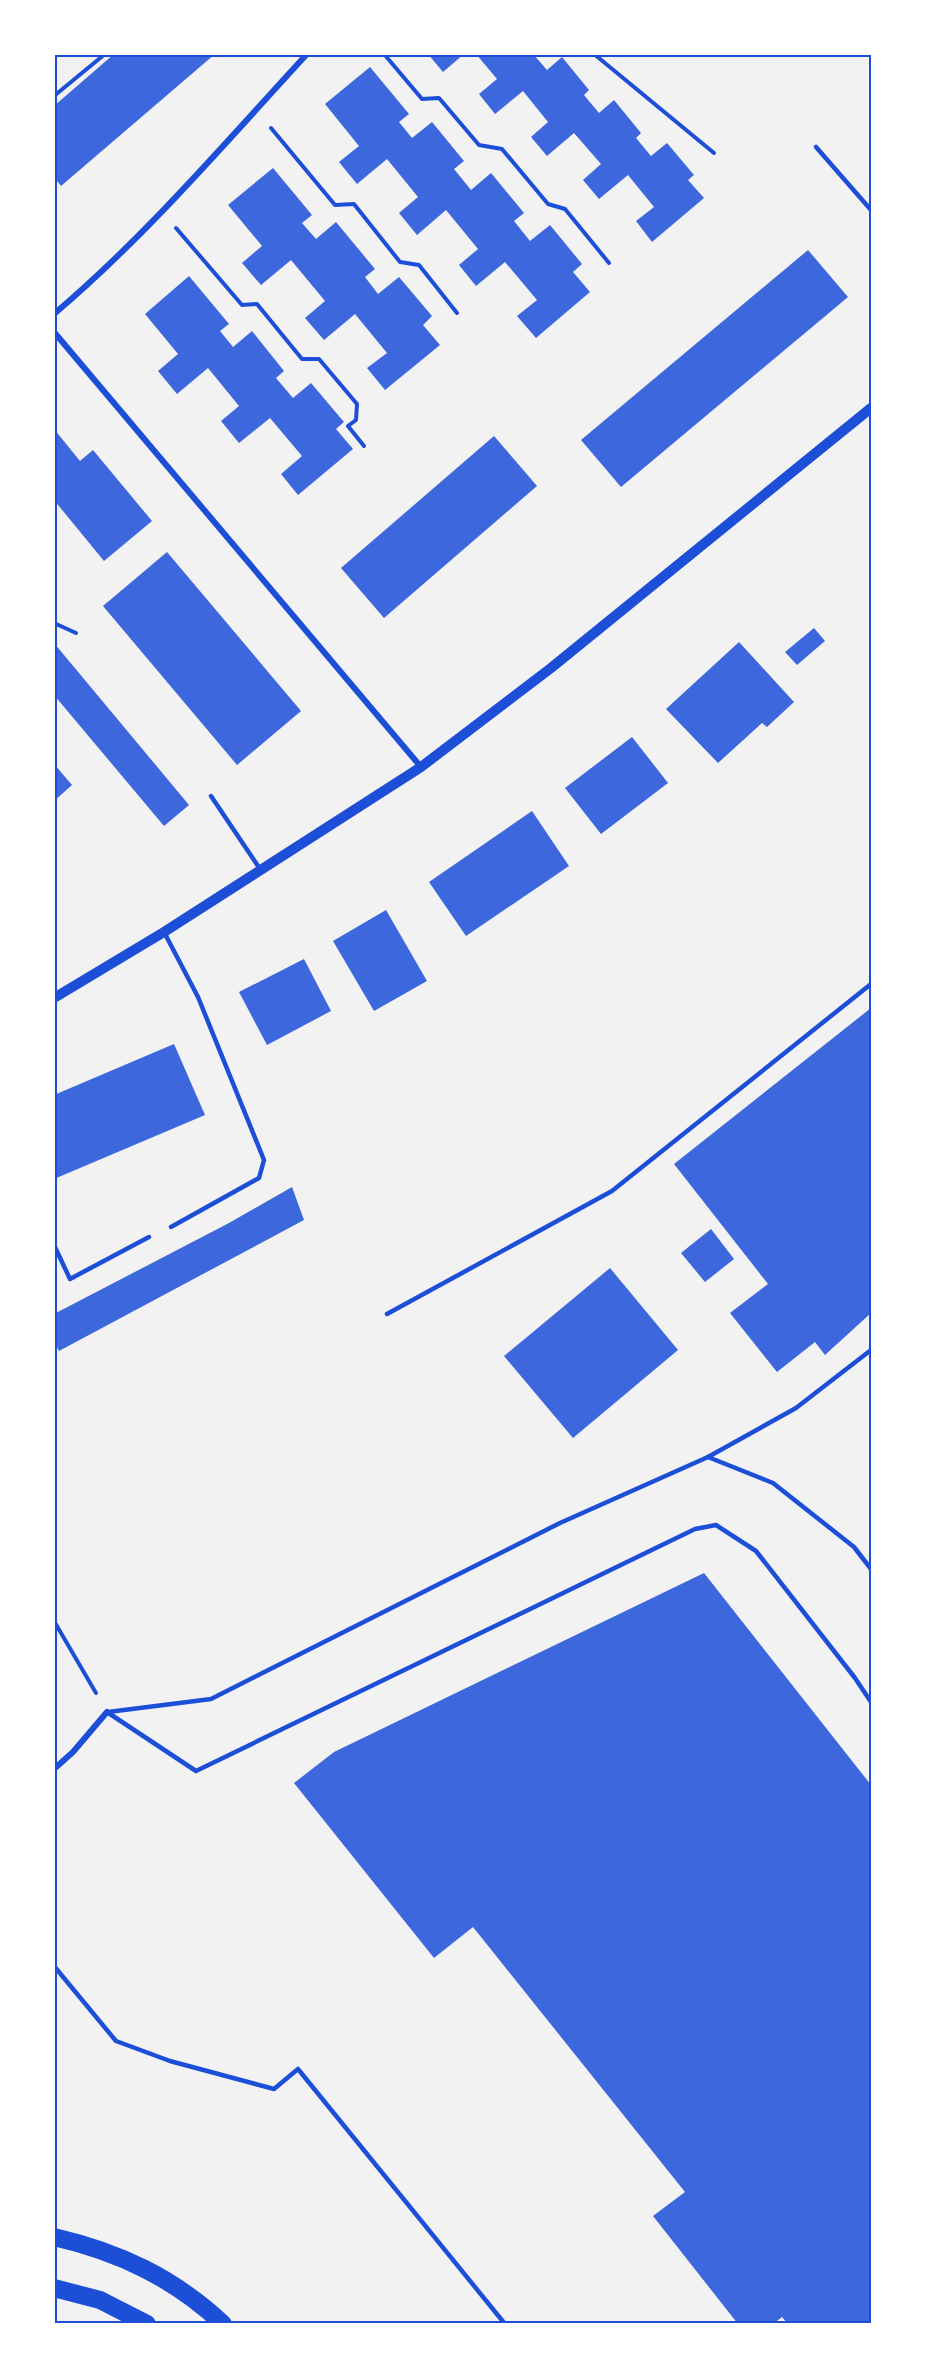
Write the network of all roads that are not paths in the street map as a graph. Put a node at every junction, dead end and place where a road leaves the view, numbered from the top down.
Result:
1 (307, 54) edge
2 (816, 147) dead end
3 (871, 210) edge
4 (54, 314) edge
5 (54, 332) edge
6 (871, 408) edge
7 (421, 767) junction
8 (211, 796) dead end
9 (260, 869) junction
10 (165, 932) junction
11 (871, 984) edge
12 (54, 998) edge
13 (171, 1227) dead end
14 (148, 1237) dead end
15 (54, 1245) edge
16 (387, 1314) dead end
17 (871, 1350) edge
18 (708, 1457) junction
19 (871, 1569) edge
20 (871, 1702) edge
21 (107, 1712) junction
22 (54, 1769) edge
23 (54, 1966) edge
24 (54, 2237) edge
25 (54, 2288) edge
26 (147, 2324) edge
27 (223, 2324) edge
28 (505, 2324) edge

1 - 4 street
2 - 3 lane
5 - 7 street
6 - 7 street
7 - 9 street
8 - 9 lane
9 - 10 street
10 - 12 street
10 - 13 lane
11 - 16 lane
14 - 15 lane
17 - 18 lane
18 - 19 lane
18 - 21 lane
20 - 21 lane
21 - 22 street
23 - 28 lane
24 - 27 highway
25 - 26 highway

